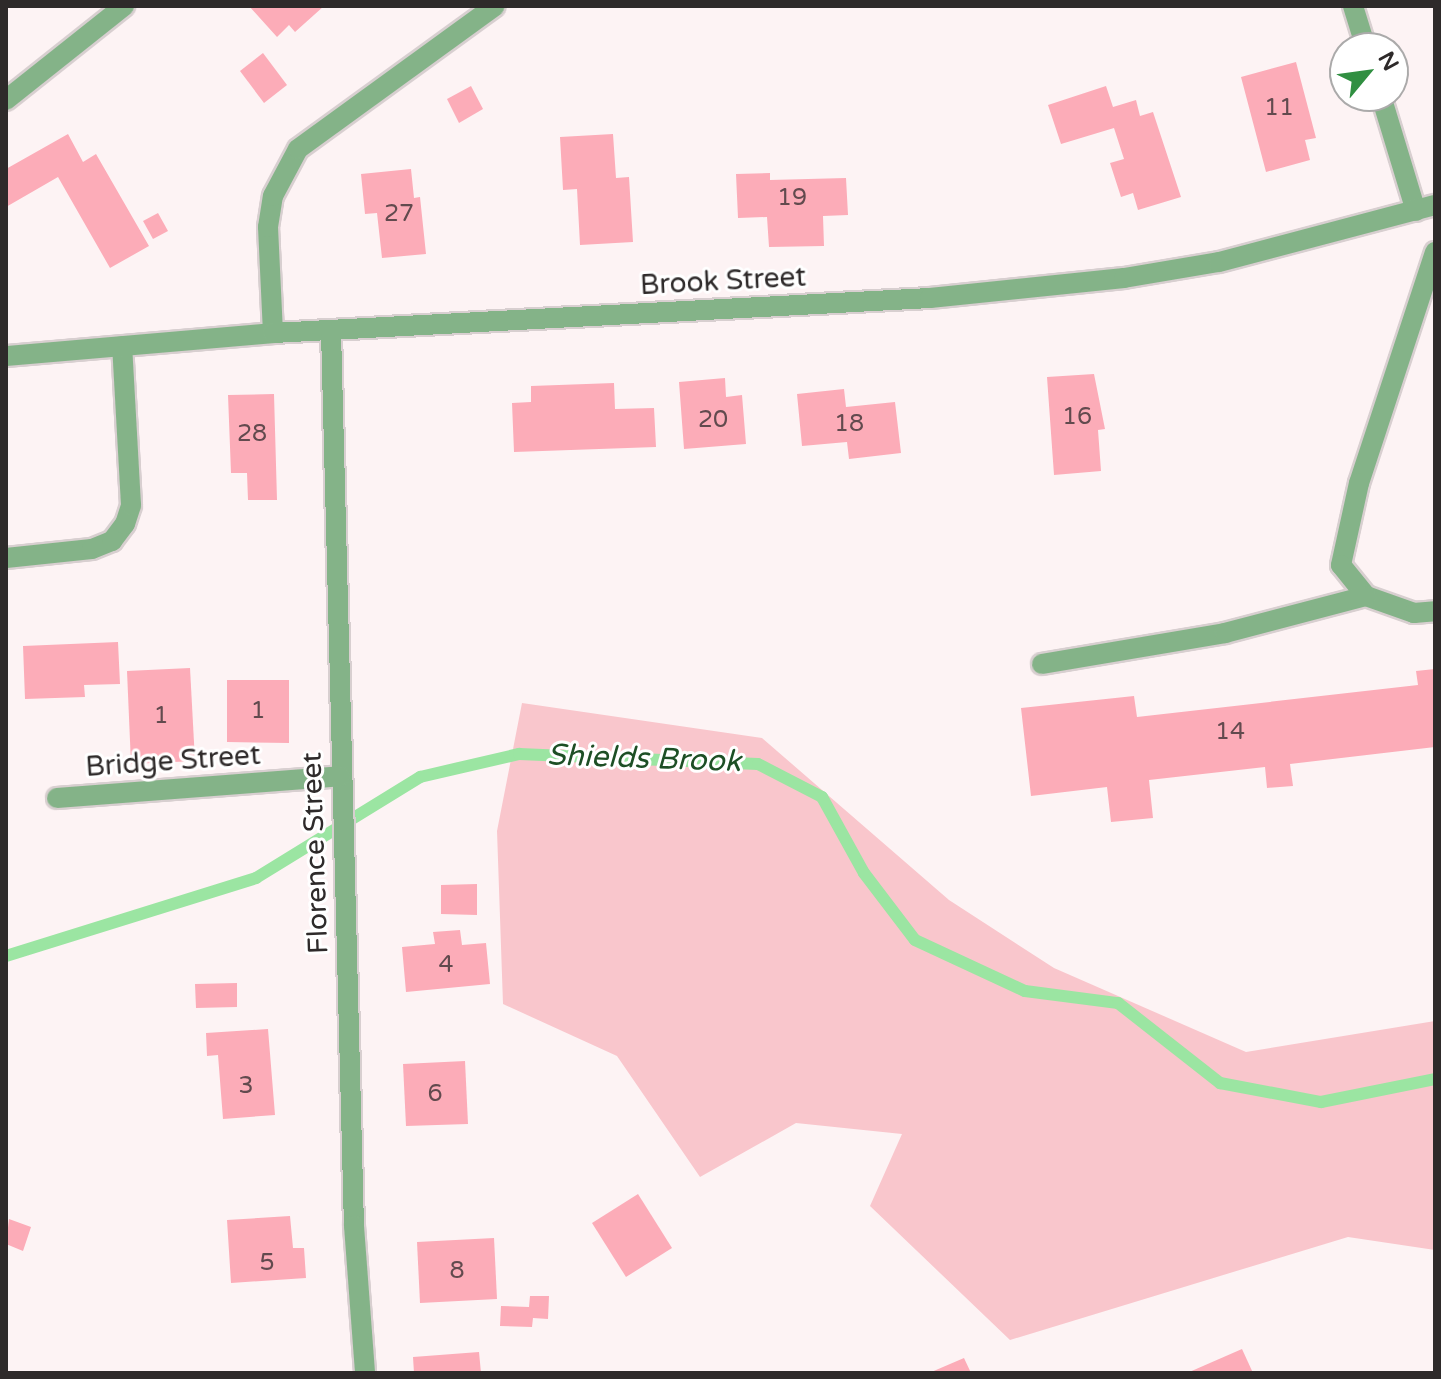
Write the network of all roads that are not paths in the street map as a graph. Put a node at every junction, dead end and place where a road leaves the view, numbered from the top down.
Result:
1 (124, 6) edge
2 (495, 6) edge
3 (1353, 6) edge
4 (1361, 32) edge
5 (6, 100) edge
6 (1388, 112) edge
7 (1429, 211) edge
8 (1435, 252) edge
9 (331, 331) junction
10 (273, 333) junction
11 (122, 346) junction
12 (6, 356) edge
13 (6, 558) edge
14 (1366, 596) junction
15 (1435, 611) edge
16 (1042, 664) dead end
17 (340, 776) junction
18 (57, 798) dead end
19 (365, 1373) edge

1 - 5 street
2 - 10 street
3 - 4 street
6 - 7 street
7 - 9 street, Brook Street
8 - 14 street
9 - 10 street, Brook Street
9 - 17 street, Florence Street
10 - 11 street, Brook Street
11 - 12 street, Brook Street
11 - 13 street
14 - 15 street
14 - 16 street
17 - 18 street, Bridge Street
17 - 19 street, Florence Street

